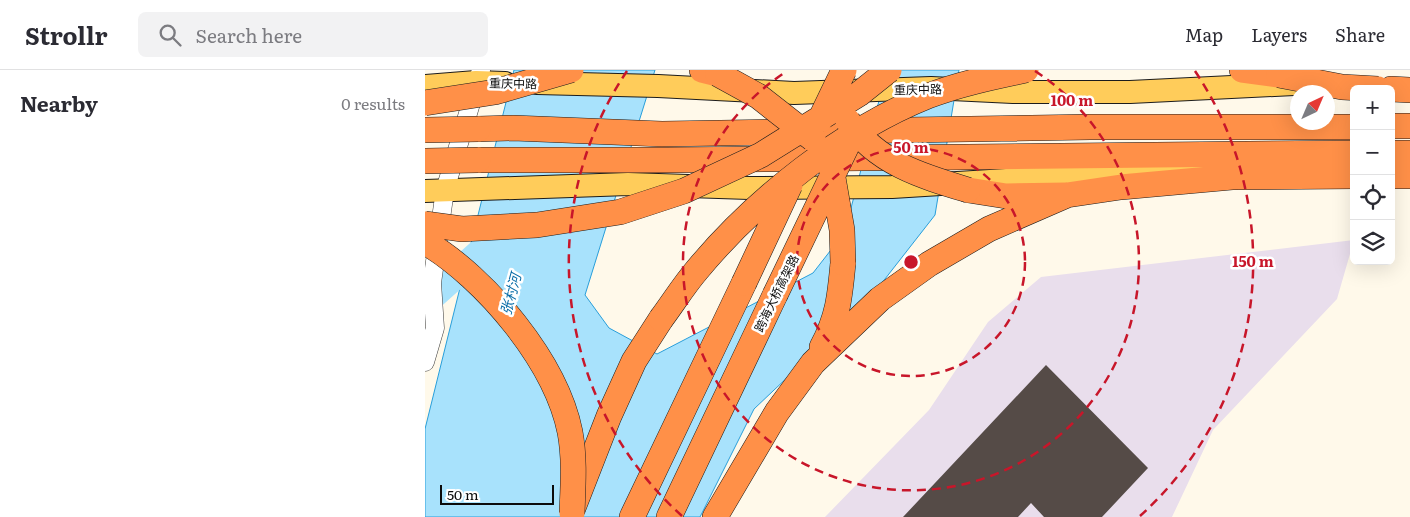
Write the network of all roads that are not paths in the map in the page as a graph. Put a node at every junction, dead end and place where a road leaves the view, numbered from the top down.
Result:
1 (571, 70) edge
2 (702, 70) edge
3 (828, 70) edge
4 (844, 70) edge
5 (1027, 70) edge
6 (1242, 70) edge
7 (1272, 73) edge
8 (479, 76) edge
9 (884, 77) edge
10 (1410, 78) edge
11 (425, 86) edge
12 (1350, 87) edge
13 (1395, 90) edge
14 (1410, 90) edge
15 (425, 104) edge
16 (1395, 126) edge
17 (1410, 126) edge
18 (1350, 127) edge
19 (425, 130) edge
20 (1395, 153) edge
21 (1410, 153) edge
22 (1350, 154) edge
23 (425, 161) edge
24 (1350, 162) edge
25 (1395, 162) edge
26 (1410, 162) edge
27 (1350, 176) edge
28 (1395, 176) edge
29 (1410, 176) edge
30 (435, 191) edge
31 (1067, 195) junction
32 (425, 224) edge
33 (425, 242) edge
34 (425, 362) edge
35 (813, 363) junction
36 (571, 515) edge
37 (632, 517) edge
38 (669, 517) edge
39 (715, 517) edge

1 - 15 highway, bridge
2 - 35 highway, bridge
3 - 31 highway, bridge
4 - 37 highway, bridge
5 - 36 highway, bridge
6 - 7 highway
7 - 12 highway, bridge
8 - 9 main road, 重庆中路, bridge
8 - 11 main road, 重庆中路
8 - 30 street
9 - 10 main road, 重庆中路, bridge
9 - 32 highway, bridge
9 - 38 highway, 跨海大桥高架路, bridge
13 - 14 highway
16 - 17 highway
18 - 19 highway, bridge
20 - 21 highway
22 - 23 highway, bridge
24 - 30 main road
25 - 26 main road
27 - 31 highway
28 - 29 highway
30 - 34 street
31 - 35 highway
33 - 36 highway, bridge
35 - 39 highway

